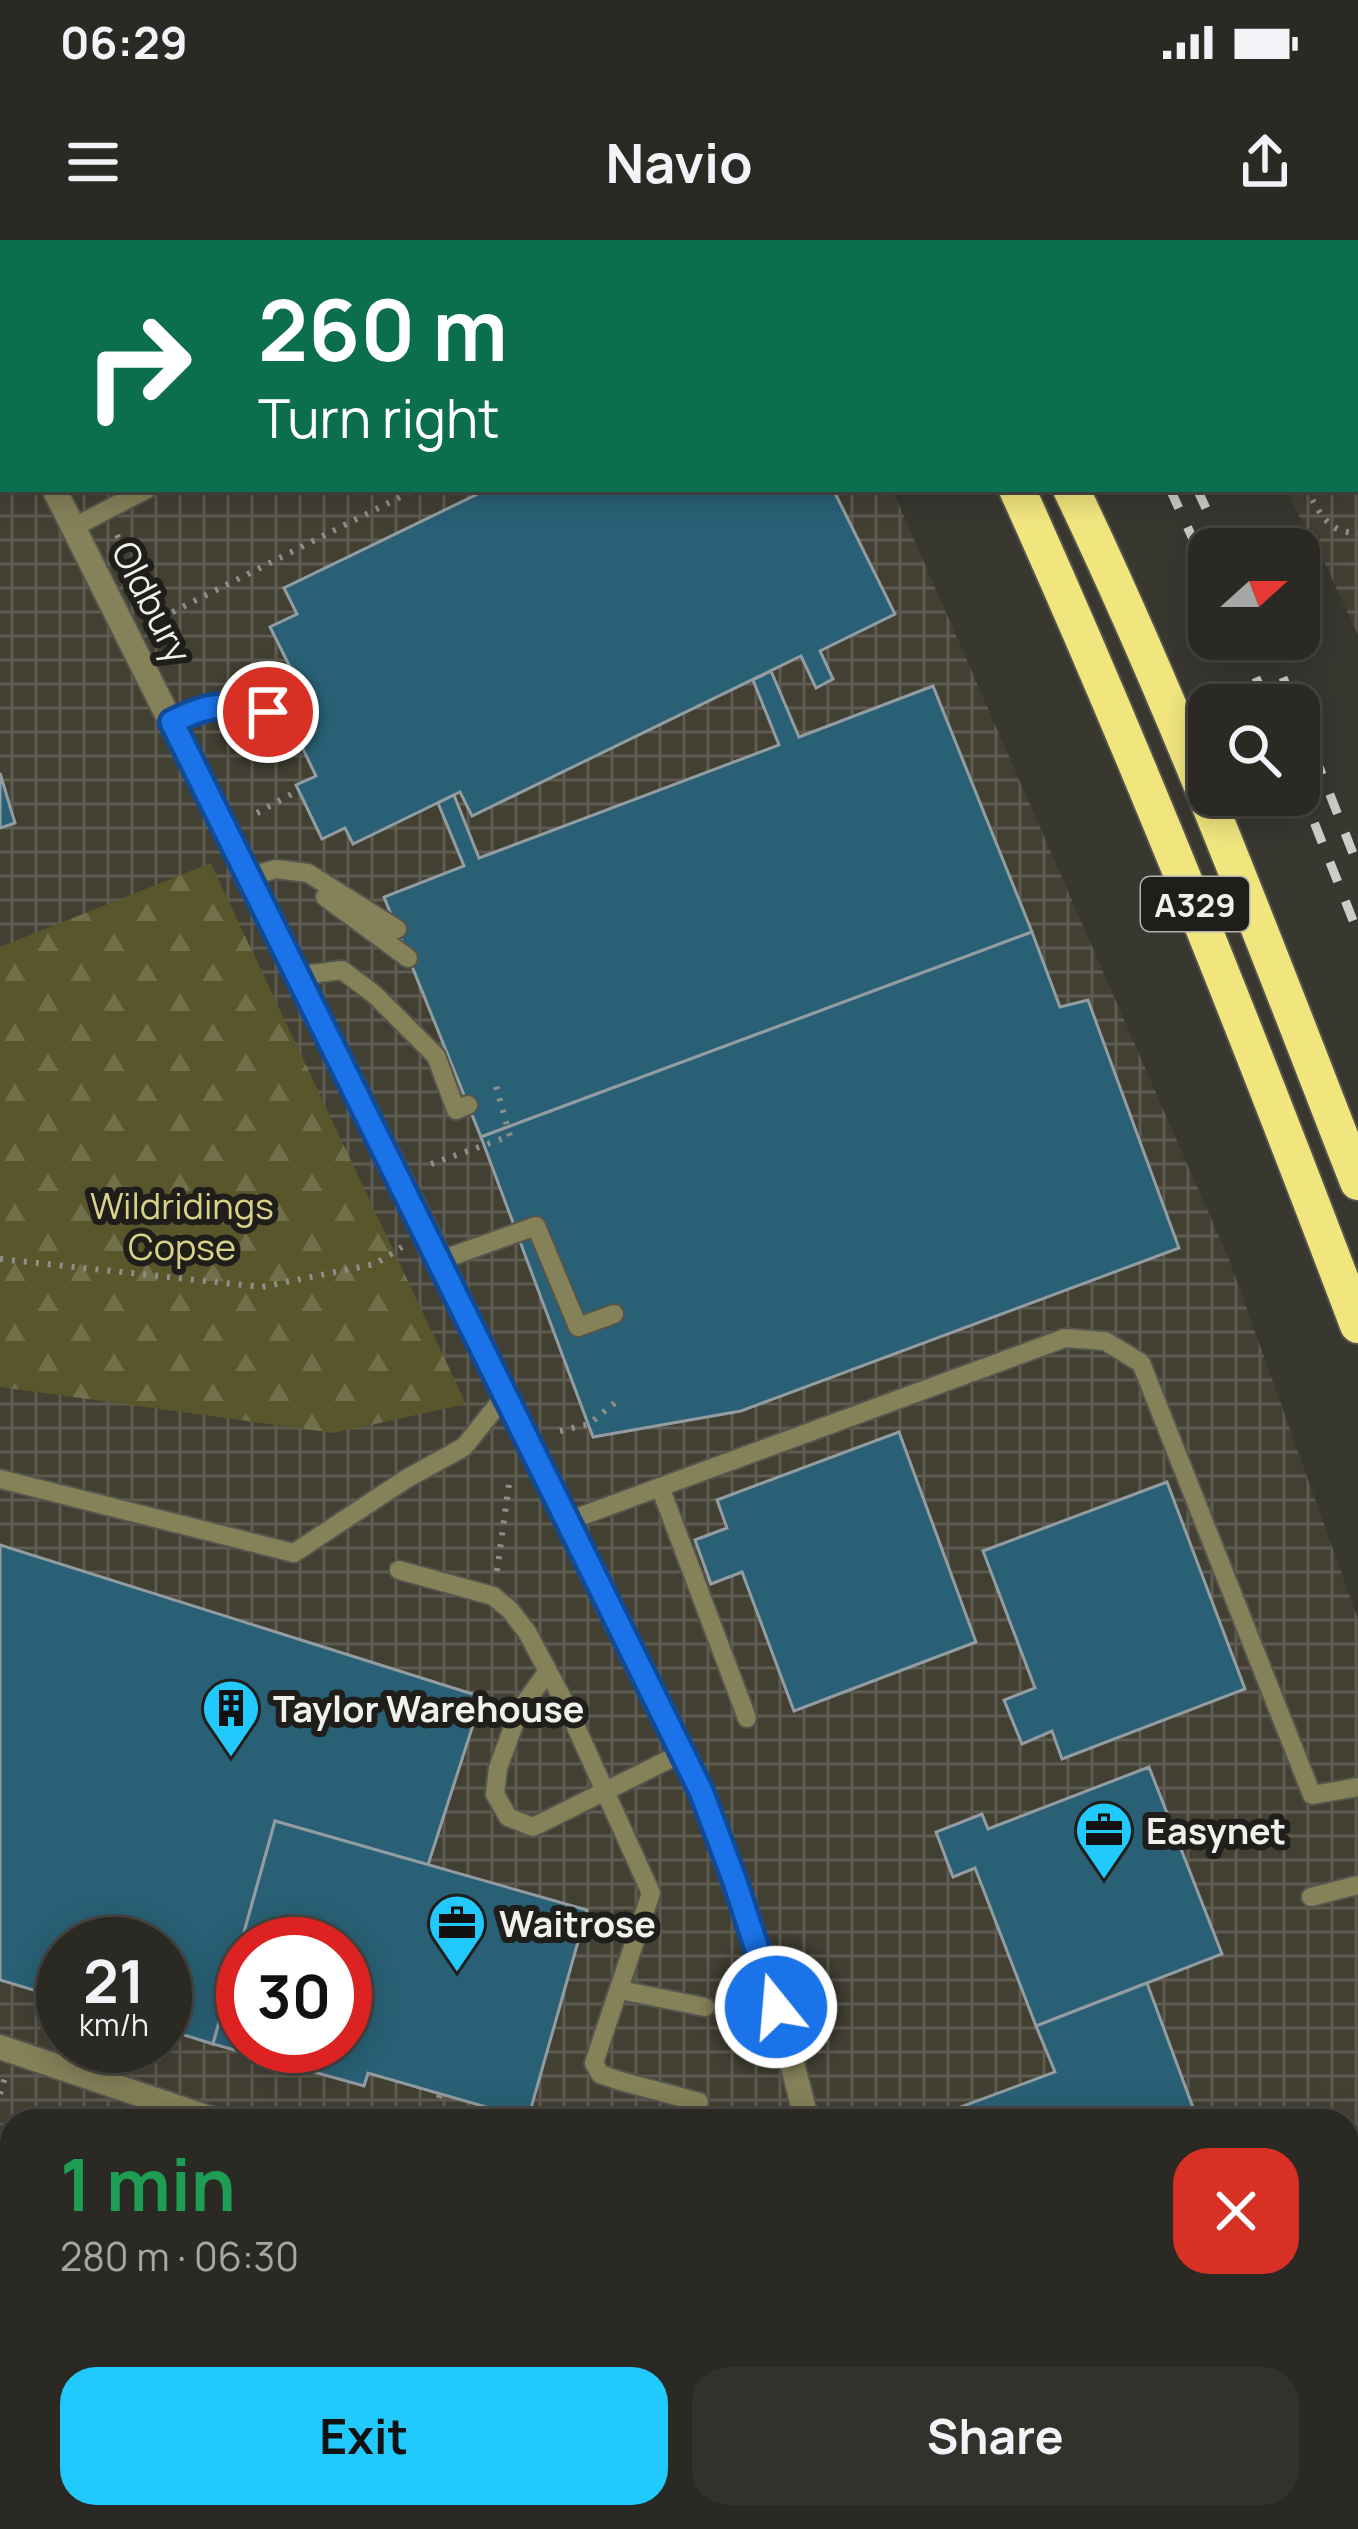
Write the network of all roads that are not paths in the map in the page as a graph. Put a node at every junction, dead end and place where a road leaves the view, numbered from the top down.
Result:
1 (56, 492) edge
2 (141, 492) edge
3 (1018, 492) edge
4 (1072, 492) edge
5 (74, 527) junction
6 (292, 706) dead end
7 (172, 722) junction
8 (276, 869) junction
9 (248, 877) junction
10 (397, 929) dead end
11 (408, 958) dead end
12 (297, 976) junction
13 (468, 1105) dead end
14 (1358, 1182) edge
15 (441, 1261) junction
16 (614, 1314) dead end
17 (1358, 1325) edge
18 (507, 1393) junction
19 (0, 1479) edge
20 (660, 1487) junction
21 (568, 1521) junction
22 (399, 1570) dead end
23 (548, 1671) junction
24 (747, 1718) dead end
25 (682, 1753) junction
26 (1358, 1787) edge
27 (604, 1793) junction
28 (1358, 1885) edge
29 (1311, 1897) dead end
30 (620, 1990) junction
31 (705, 2007) dead end
32 (0, 2047) edge
33 (699, 2102) dead end
34 (183, 2109) edge
35 (803, 2109) edge

1 - 5 street, Oldbury
2 - 5 lane
3 - 17 highway, A329
4 - 14 highway, A329
5 - 7 street, Oldbury
6 - 7 lane
7 - 9 street, Oldbury
8 - 9 lane
8 - 10 lane
8 - 11 lane
9 - 12 street, Oldbury
12 - 13 lane
12 - 15 street, Oldbury
15 - 16 lane
15 - 18 street, Oldbury
18 - 19 lane
18 - 21 street, Oldbury
20 - 21 lane
20 - 24 lane
20 - 26 lane
21 - 25 street, Oldbury
22 - 23 lane
23 - 27 lane
23 - 27 lane
25 - 27 lane
25 - 35 street, Oldbury
27 - 30 lane
28 - 29 lane
30 - 31 lane
30 - 33 lane
32 - 34 street

